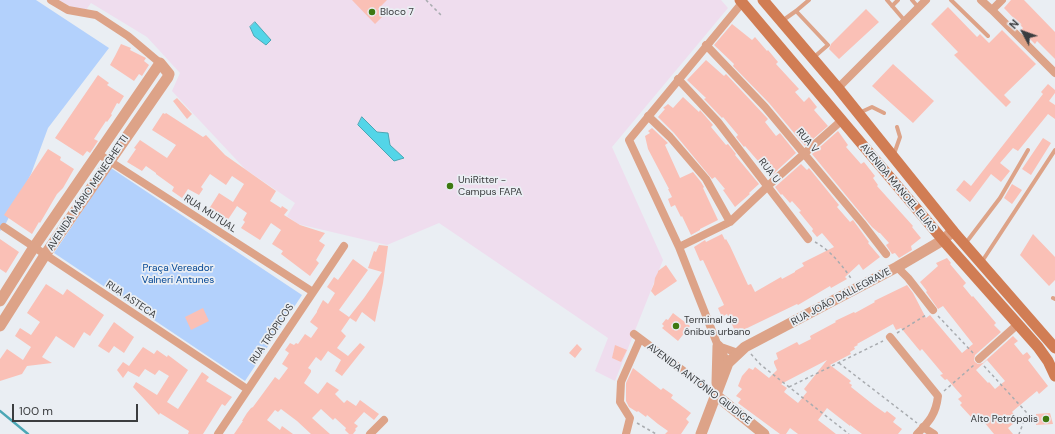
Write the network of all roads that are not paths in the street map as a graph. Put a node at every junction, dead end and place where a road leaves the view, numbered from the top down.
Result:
1 (51, 0) edge
2 (763, 0) edge
3 (809, 0) edge
4 (887, 0) edge
5 (898, 0) edge
6 (912, 0) edge
7 (926, 0) edge
8 (951, 0) edge
9 (981, 0) edge
10 (1002, 0) edge
11 (741, 1) edge
12 (892, 6) junction
13 (918, 8) junction
14 (992, 10) junction
15 (796, 11) junction
16 (780, 20) junction
17 (905, 21) junction
18 (765, 29) junction
19 (790, 32) junction
20 (988, 36) dead end
21 (776, 43) junction
22 (706, 45) junction
23 (813, 59) junction
24 (160, 62) junction
25 (1055, 73) edge
26 (678, 79) junction
27 (838, 88) junction
28 (884, 113) dead end
29 (859, 114) junction
30 (648, 116) junction
31 (842, 121) junction
32 (897, 127) dead end
33 (1028, 150) dead end
34 (1055, 150) edge
35 (97, 153) junction
36 (805, 154) junction
37 (893, 157) junction
38 (109, 161) junction
39 (769, 185) junction
40 (730, 222) junction
41 (4, 227) dead end
42 (953, 230) junction
43 (808, 239) road end
44 (943, 240) junction
45 (965, 244) junction
46 (344, 246) dead end
47 (34, 247) junction
48 (679, 247) junction
49 (886, 254) dead end
50 (46, 255) junction
51 (981, 263) junction
52 (897, 268) junction
53 (313, 292) junction
54 (0, 301) edge
55 (933, 310) road end
56 (1018, 324) junction
57 (0, 326) edge
58 (890, 337) road end
59 (718, 346) junction
60 (1055, 348) edge
61 (742, 350) junction
62 (978, 359) road end
63 (728, 363) junction
64 (1055, 376) edge
65 (247, 389) junction
66 (717, 396) junction
67 (384, 420) dead end
68 (923, 427) junction
69 (218, 434) edge
70 (370, 434) edge
71 (626, 434) edge
72 (701, 434) edge
73 (764, 434) edge
74 (917, 434) edge
75 (934, 434) edge

1 - 24 street, AVENIDA MÁRIO MENEGHETTI
2 - 16 main road, AVENIDA MANOEL ELIAS
3 - 15 lane
4 - 12 lane
5 - 12 lane
6 - 13 lane
7 - 13 street
8 - 20 lane
9 - 14 street
10 - 14 street
11 - 18 main road, AVENIDA MANOEL ELIAS
11 - 22 street
12 - 17 lane
13 - 17 street
14 - 25 street
15 - 16 lane
15 - 23 lane
16 - 18 main road
16 - 19 main road, AVENIDA MANOEL ELIAS
17 - 27 street
18 - 21 main road, AVENIDA MANOEL ELIAS
19 - 21 main road
19 - 23 main road, AVENIDA MANOEL ELIAS
21 - 31 main road, AVENIDA MANOEL ELIAS
22 - 26 street
22 - 36 street, RUA V
23 - 27 main road, AVENIDA MANOEL ELIAS
24 - 35 street, AVENIDA MÁRIO MENEGHETTI
24 - 38 street, AVENIDA MÁRIO MENEGHETTI
26 - 30 street
26 - 39 street, RUA U
27 - 29 main road, AVENIDA MANOEL ELIAS
28 - 29 lane
29 - 37 main road, AVENIDA MANOEL ELIAS
30 - 40 street
30 - 48 street
31 - 36 street
31 - 44 main road, AVENIDA MANOEL ELIAS
32 - 37 lane
33 - 45 lane
34 - 51 lane
35 - 38 street, RUA MUTUAL
35 - 47 street, AVENIDA MÁRIO MENEGHETTI
36 - 39 street
36 - 49 street, RUA V
37 - 42 main road, AVENIDA MANOEL ELIAS
38 - 50 street, AVENIDA MÁRIO MENEGHETTI
38 - 53 street, RUA MUTUAL
39 - 40 street
39 - 43 street, RUA U
40 - 48 street
41 - 47 street, RUA ASTECA
42 - 44 street, RUA JOÃO DALLEGRAVE
42 - 45 main road, AVENIDA MANOEL ELIAS
44 - 52 street, RUA JOÃO DALLEGRAVE
44 - 56 main road, AVENIDA MANOEL ELIAS
45 - 51 main road, AVENIDA MANOEL ELIAS
46 - 53 street, RUA TRÓPICOS
47 - 50 street, RUA ASTECA
47 - 54 street, AVENIDA MÁRIO MENEGHETTI
48 - 59 street
50 - 57 street, AVENIDA MÁRIO MENEGHETTI
50 - 65 street, RUA ASTECA
51 - 60 main road, AVENIDA MANOEL ELIAS
52 - 55 street
52 - 61 street, RUA JOÃO DALLEGRAVE
53 - 65 street, RUA TRÓPICOS
56 - 62 street
56 - 64 main road, AVENIDA MANOEL ELIAS
58 - 68 street
59 - 61 street
59 - 63 street
59 - 66 street
61 - 63 street, RUA JOÃO DALLEGRAVE
63 - 66 street
65 - 69 street, RUA TRÓPICOS
66 - 71 street, AVENIDA ANTÔNIO GIUDICE
66 - 72 street
66 - 73 street, AVENIDA ANTÔNIO GIUDICE
67 - 70 street
68 - 74 street
68 - 75 street

